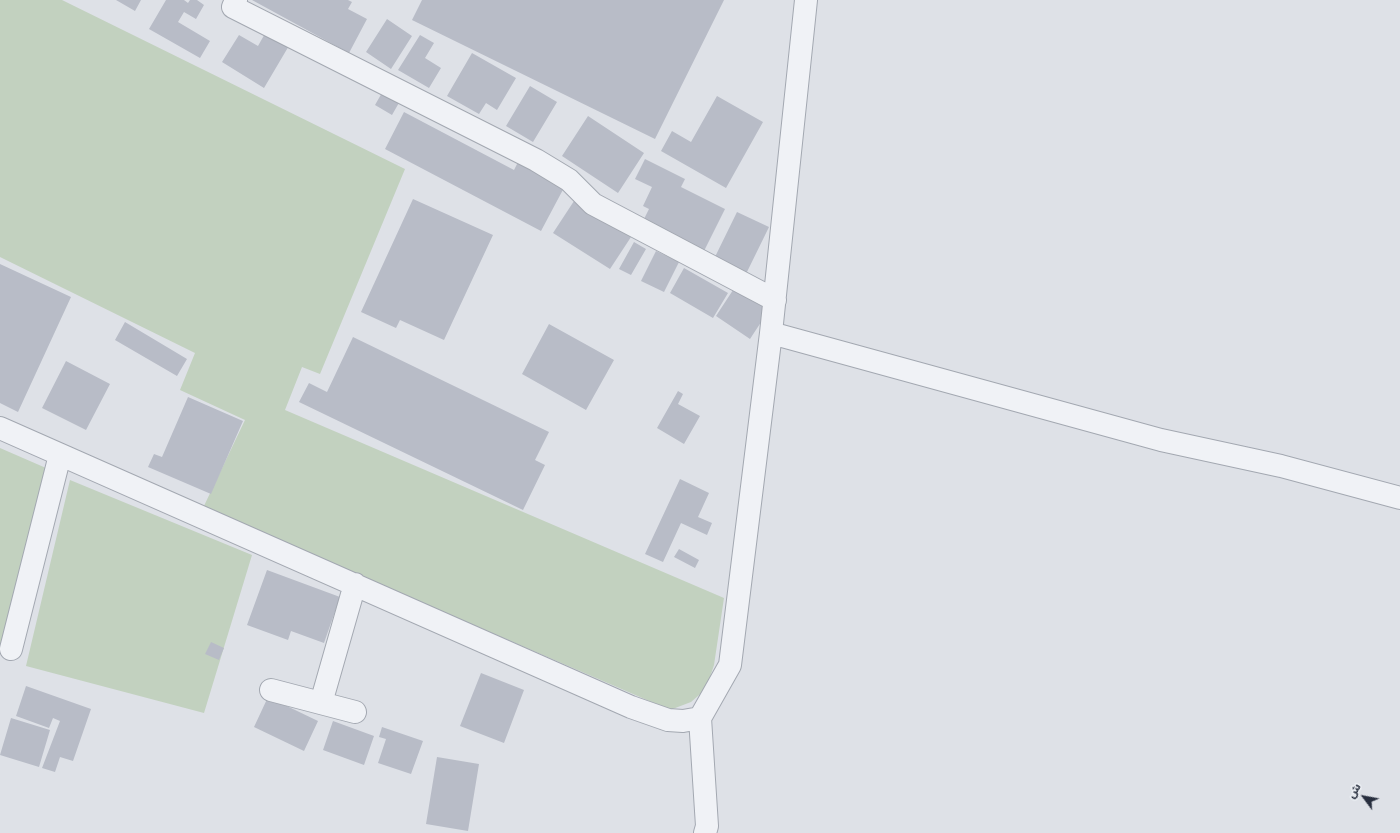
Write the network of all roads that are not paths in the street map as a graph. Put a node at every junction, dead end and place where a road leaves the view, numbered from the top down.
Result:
1 (236, 0) edge
2 (806, 0) edge
3 (775, 300) junction
4 (772, 333) junction
5 (0, 428) edge
6 (60, 455) junction
7 (1400, 498) edge
8 (355, 584) junction
9 (11, 649) dead end
10 (271, 690) dead end
11 (321, 703) junction
12 (355, 712) dead end
13 (700, 718) junction
14 (705, 833) edge

1 - 3 street
2 - 3 street
3 - 4 street
4 - 7 street
4 - 13 street
5 - 6 street
6 - 8 street
6 - 9 street
8 - 11 street
8 - 13 street
10 - 11 street
11 - 12 street
13 - 14 street

